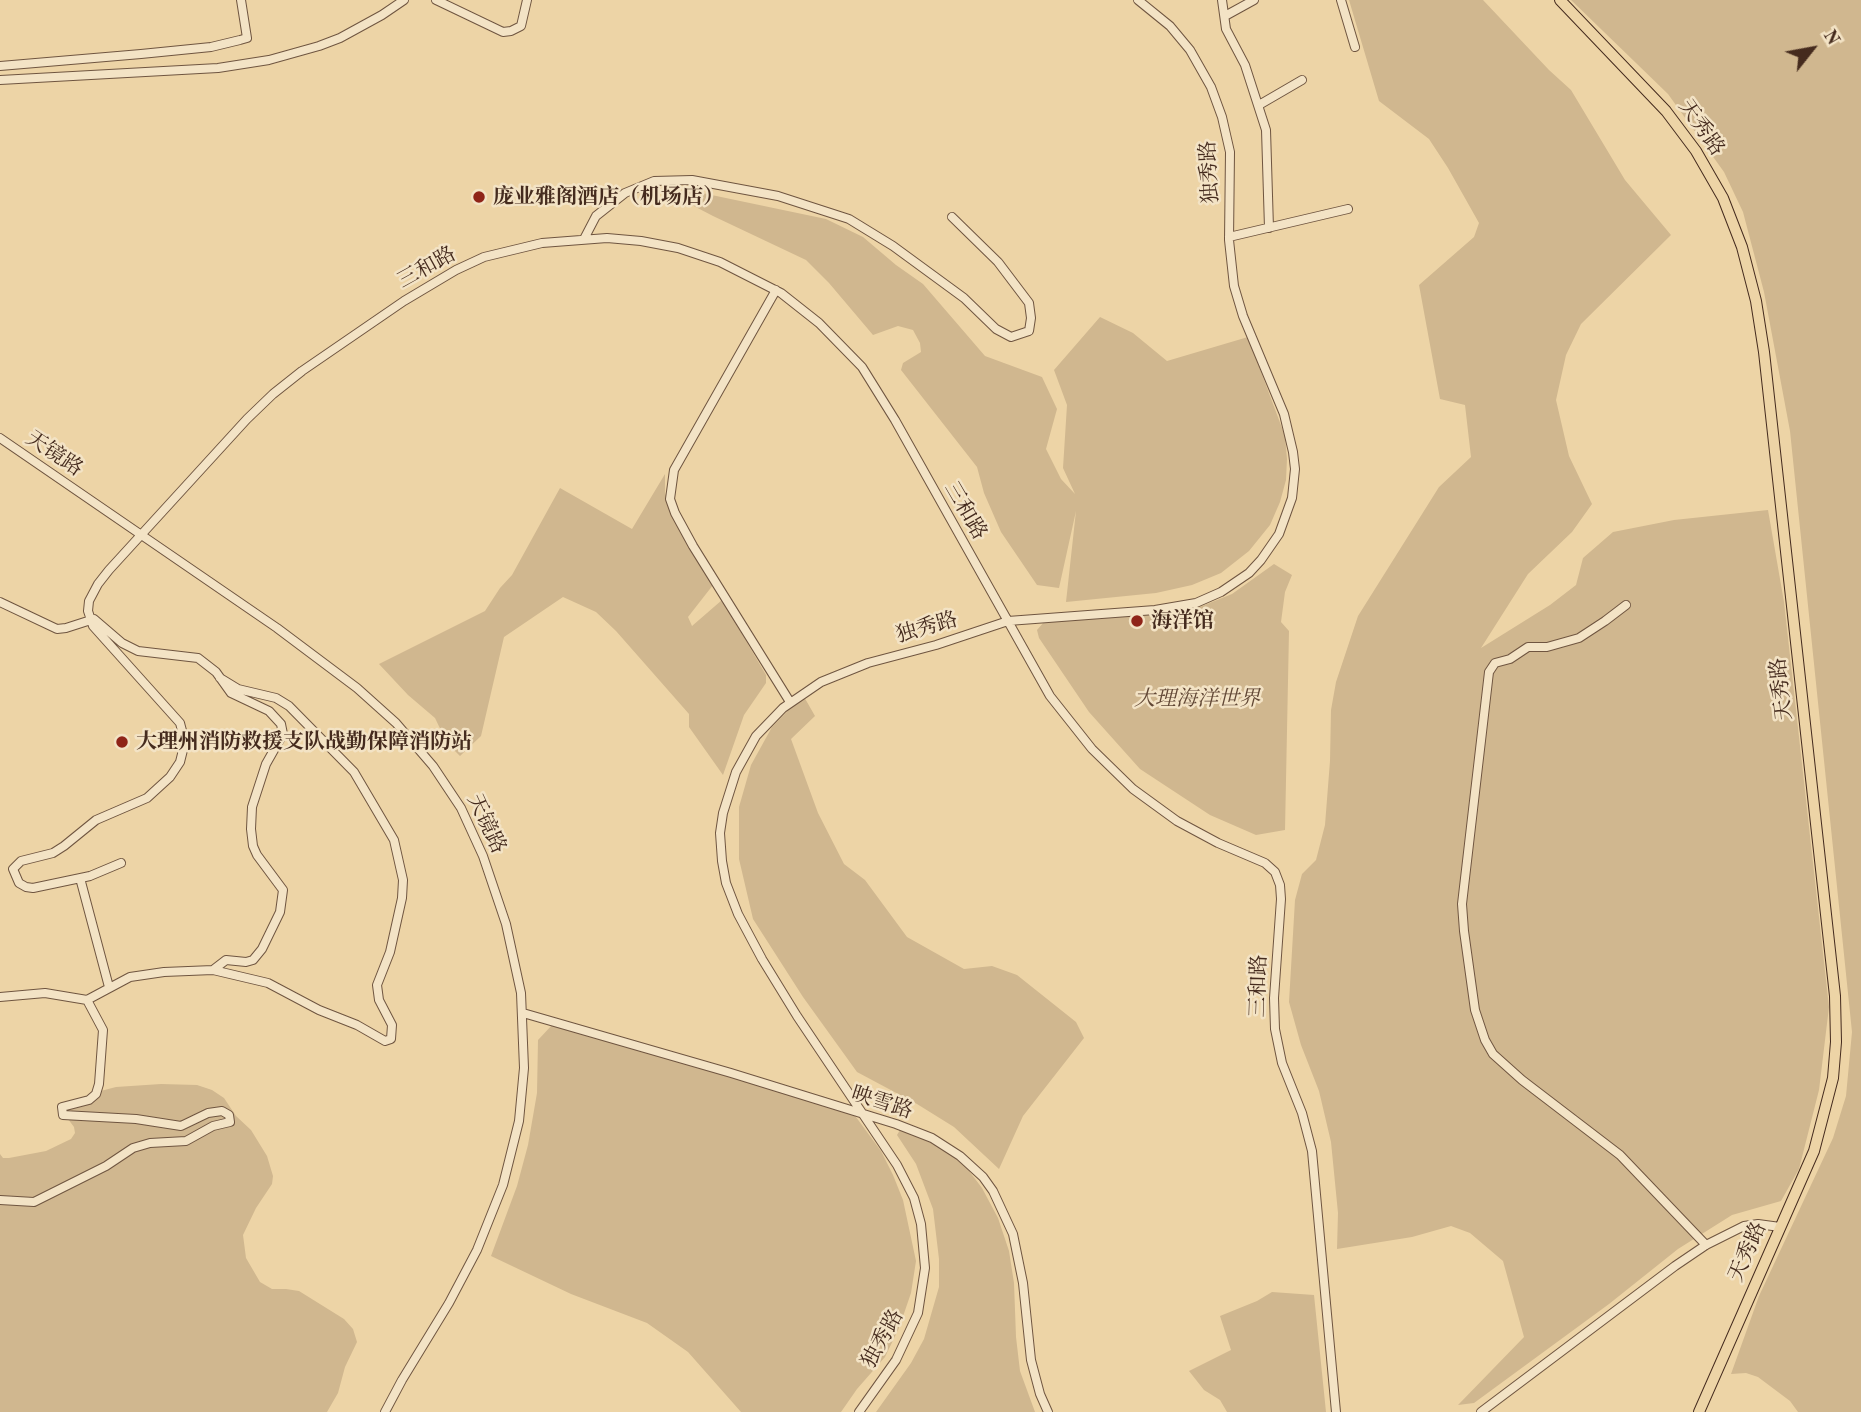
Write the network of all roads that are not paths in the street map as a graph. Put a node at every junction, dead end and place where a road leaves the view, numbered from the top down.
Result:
1 (241, 0) edge
2 (404, 0) edge
3 (436, 0) edge
4 (527, 0) edge
5 (1138, 0) edge
6 (1222, 0) edge
7 (1254, 0) edge
8 (1341, 0) edge
9 (1560, 0) edge
10 (1225, 16) junction
11 (1355, 47) dead end
12 (0, 66) edge
13 (0, 80) edge
14 (1302, 80) dead end
15 (1259, 105) junction
16 (1348, 209) dead end
17 (952, 217) dead end
18 (1269, 228) junction
19 (1229, 237) junction
20 (584, 239) junction
21 (776, 290) junction
22 (0, 438) edge
23 (141, 535) junction
24 (0, 602) edge
25 (1626, 605) dead end
26 (90, 618) junction
27 (1008, 621) junction
28 (220, 678) junction
29 (790, 702) junction
30 (121, 863) dead end
31 (80, 878) junction
32 (213, 970) junction
33 (109, 987) junction
34 (0, 998) edge
35 (87, 1000) junction
36 (523, 1013) junction
37 (865, 1115) junction
38 (0, 1200) edge
39 (1780, 1227) junction
40 (1706, 1245) junction
41 (385, 1412) edge
42 (859, 1412) edge
43 (1048, 1412) edge
44 (1336, 1412) edge
45 (1481, 1412) edge
46 (1699, 1412) edge

1 - 12 street
2 - 13 street
3 - 4 street
5 - 19 street, 独秀路
6 - 10 street
7 - 10 street
8 - 11 street
9 - 39 main road, 天秀路
10 - 15 street
14 - 15 street
15 - 18 street
16 - 18 street
17 - 20 street
18 - 19 street
19 - 27 street, 独秀路
20 - 21 street, 三和路
20 - 23 street, 三和路
21 - 27 street, 三和路
21 - 29 street
22 - 23 street, 天镜路
23 - 26 street, 三和路
23 - 36 street, 天镜路
24 - 26 street
25 - 40 street
26 - 28 street
26 - 31 street
27 - 29 street, 独秀路
27 - 44 street, 三和路
28 - 32 street
28 - 32 street
29 - 37 street, 独秀路
30 - 31 street
31 - 33 street
32 - 33 street
33 - 35 street
34 - 35 street
35 - 38 street
36 - 37 street, 映雪路
36 - 41 street, 天镜路
37 - 42 street, 独秀路
37 - 43 street, 映雪路
39 - 40 street
39 - 46 main road, 天秀路
40 - 45 street

